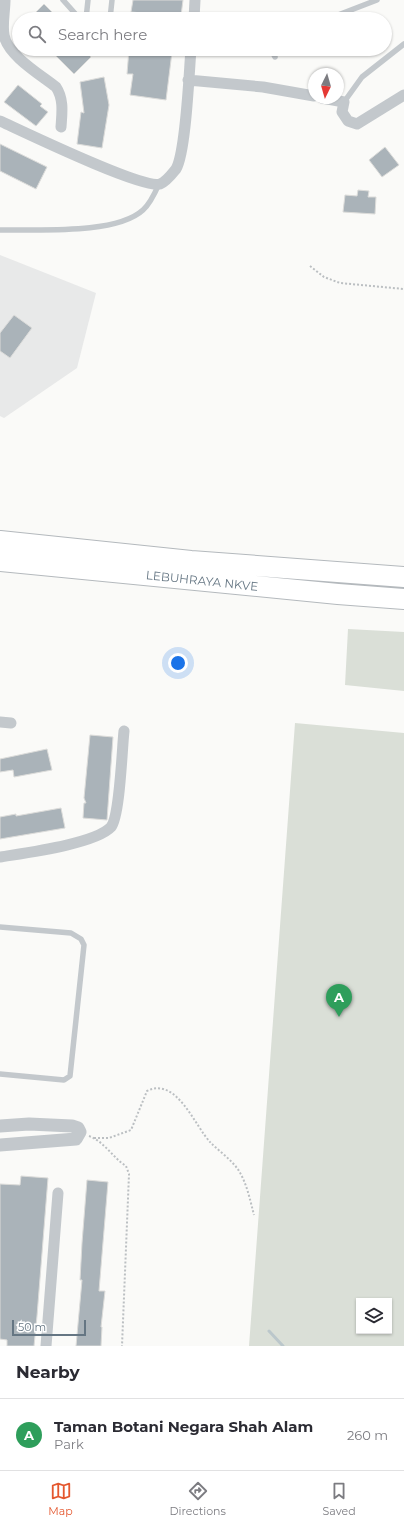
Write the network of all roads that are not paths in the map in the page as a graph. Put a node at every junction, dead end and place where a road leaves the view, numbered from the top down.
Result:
1 (5, 0) edge
2 (63, 0) edge
3 (88, 0) edge
4 (112, 0) edge
5 (195, 0) edge
6 (377, 0) edge
7 (74, 12) edge
8 (87, 12) edge
9 (111, 12) edge
10 (194, 12) edge
11 (346, 12) edge
12 (404, 44) edge
13 (12, 51) edge
14 (392, 53) edge
15 (17, 56) edge
16 (190, 56) edge
17 (389, 56) edge
18 (188, 80) junction
19 (308, 95) edge
20 (404, 95) edge
21 (344, 102) edge
22 (344, 104) edge
23 (0, 121) edge
24 (61, 127) dead end
25 (159, 184) junction
26 (0, 230) edge
27 (0, 541) edge
28 (0, 561) edge
29 (404, 577) edge
30 (404, 599) edge
31 (124, 731) dead end
32 (0, 857) edge
33 (0, 927) edge
34 (0, 1074) edge
35 (0, 1126) edge
36 (0, 1145) edge
37 (58, 1192) dead end
38 (46, 1346) edge

1 - 13 street
2 - 7 lane
3 - 8 lane
4 - 9 lane
5 - 10 street
6 - 11 lane
12 - 14 lane
15 - 24 street
16 - 18 street
17 - 21 lane
18 - 19 street
18 - 25 street
20 - 22 street
23 - 25 street
25 - 26 lane
27 - 29 highway, LEBUHRAYA NKVE
28 - 30 highway, LEBUHRAYA NKVE
31 - 32 street
33 - 34 lane
35 - 36 street
37 - 38 street

